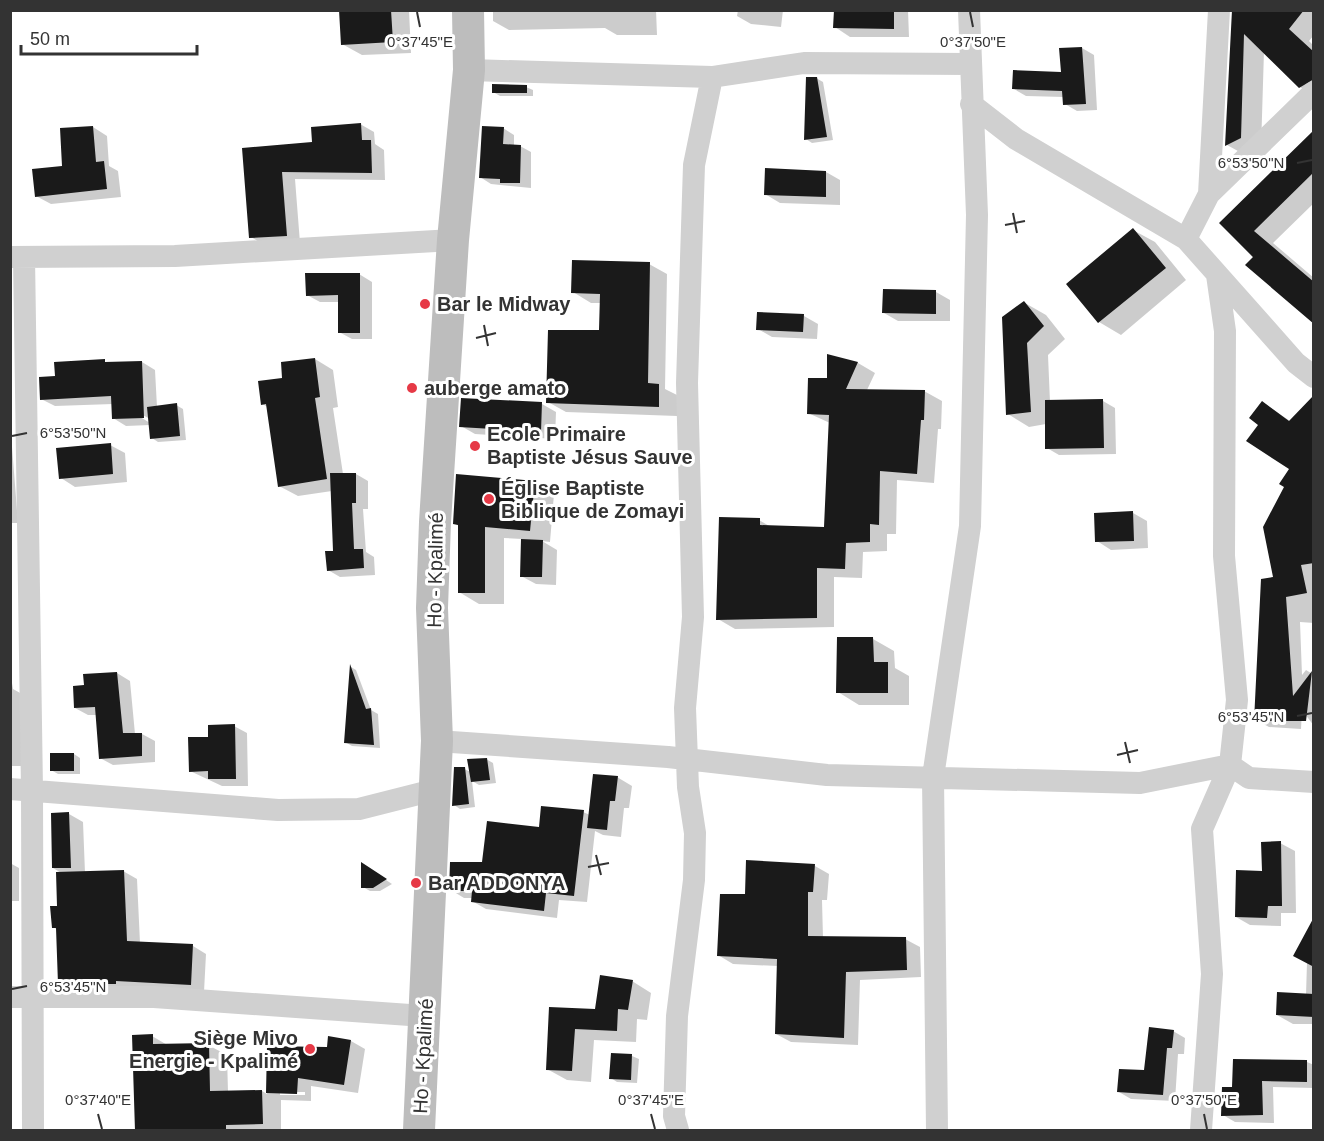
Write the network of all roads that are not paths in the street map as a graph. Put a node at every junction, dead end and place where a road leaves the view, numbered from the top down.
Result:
1 (468, 10) edge
2 (969, 10) edge
3 (1219, 10) edge
4 (969, 64) junction
5 (469, 70) junction
6 (712, 77) junction
7 (1314, 92) edge
8 (971, 104) junction
9 (1209, 194) junction
10 (1186, 239) junction
11 (453, 240) junction
12 (17, 257) edge
13 (1217, 275) junction
14 (1314, 377) edge
15 (437, 741) junction
16 (687, 761) junction
17 (1230, 765) junction
18 (933, 777) junction
19 (1314, 782) edge
20 (21, 790) edge
21 (434, 790) junction
22 (10, 997) edge
23 (34, 997) junction
24 (424, 1016) junction
25 (33, 1131) edge
26 (419, 1131) edge
27 (678, 1131) edge
28 (937, 1131) edge
29 (1201, 1131) edge

1 - 5 main road, Ho - Kpalimé
2 - 4 street
3 - 9 street
4 - 6 street
4 - 8 street
5 - 6 street
5 - 11 main road, Ho - Kpalimé
6 - 16 street
7 - 9 street
8 - 10 street
8 - 18 street
9 - 10 street
10 - 13 street
11 - 12 street
11 - 15 main road, Ho - Kpalimé
12 - 20 street
13 - 14 street
13 - 17 street
15 - 16 street
15 - 21 main road, Ho - Kpalimé
16 - 18 street
16 - 27 street
17 - 18 street
17 - 19 street
17 - 29 street
18 - 28 street
20 - 21 street
20 - 23 street
21 - 24 main road, Ho - Kpalimé
22 - 23 street
23 - 24 street
23 - 25 street
24 - 26 main road, Ho - Kpalimé

